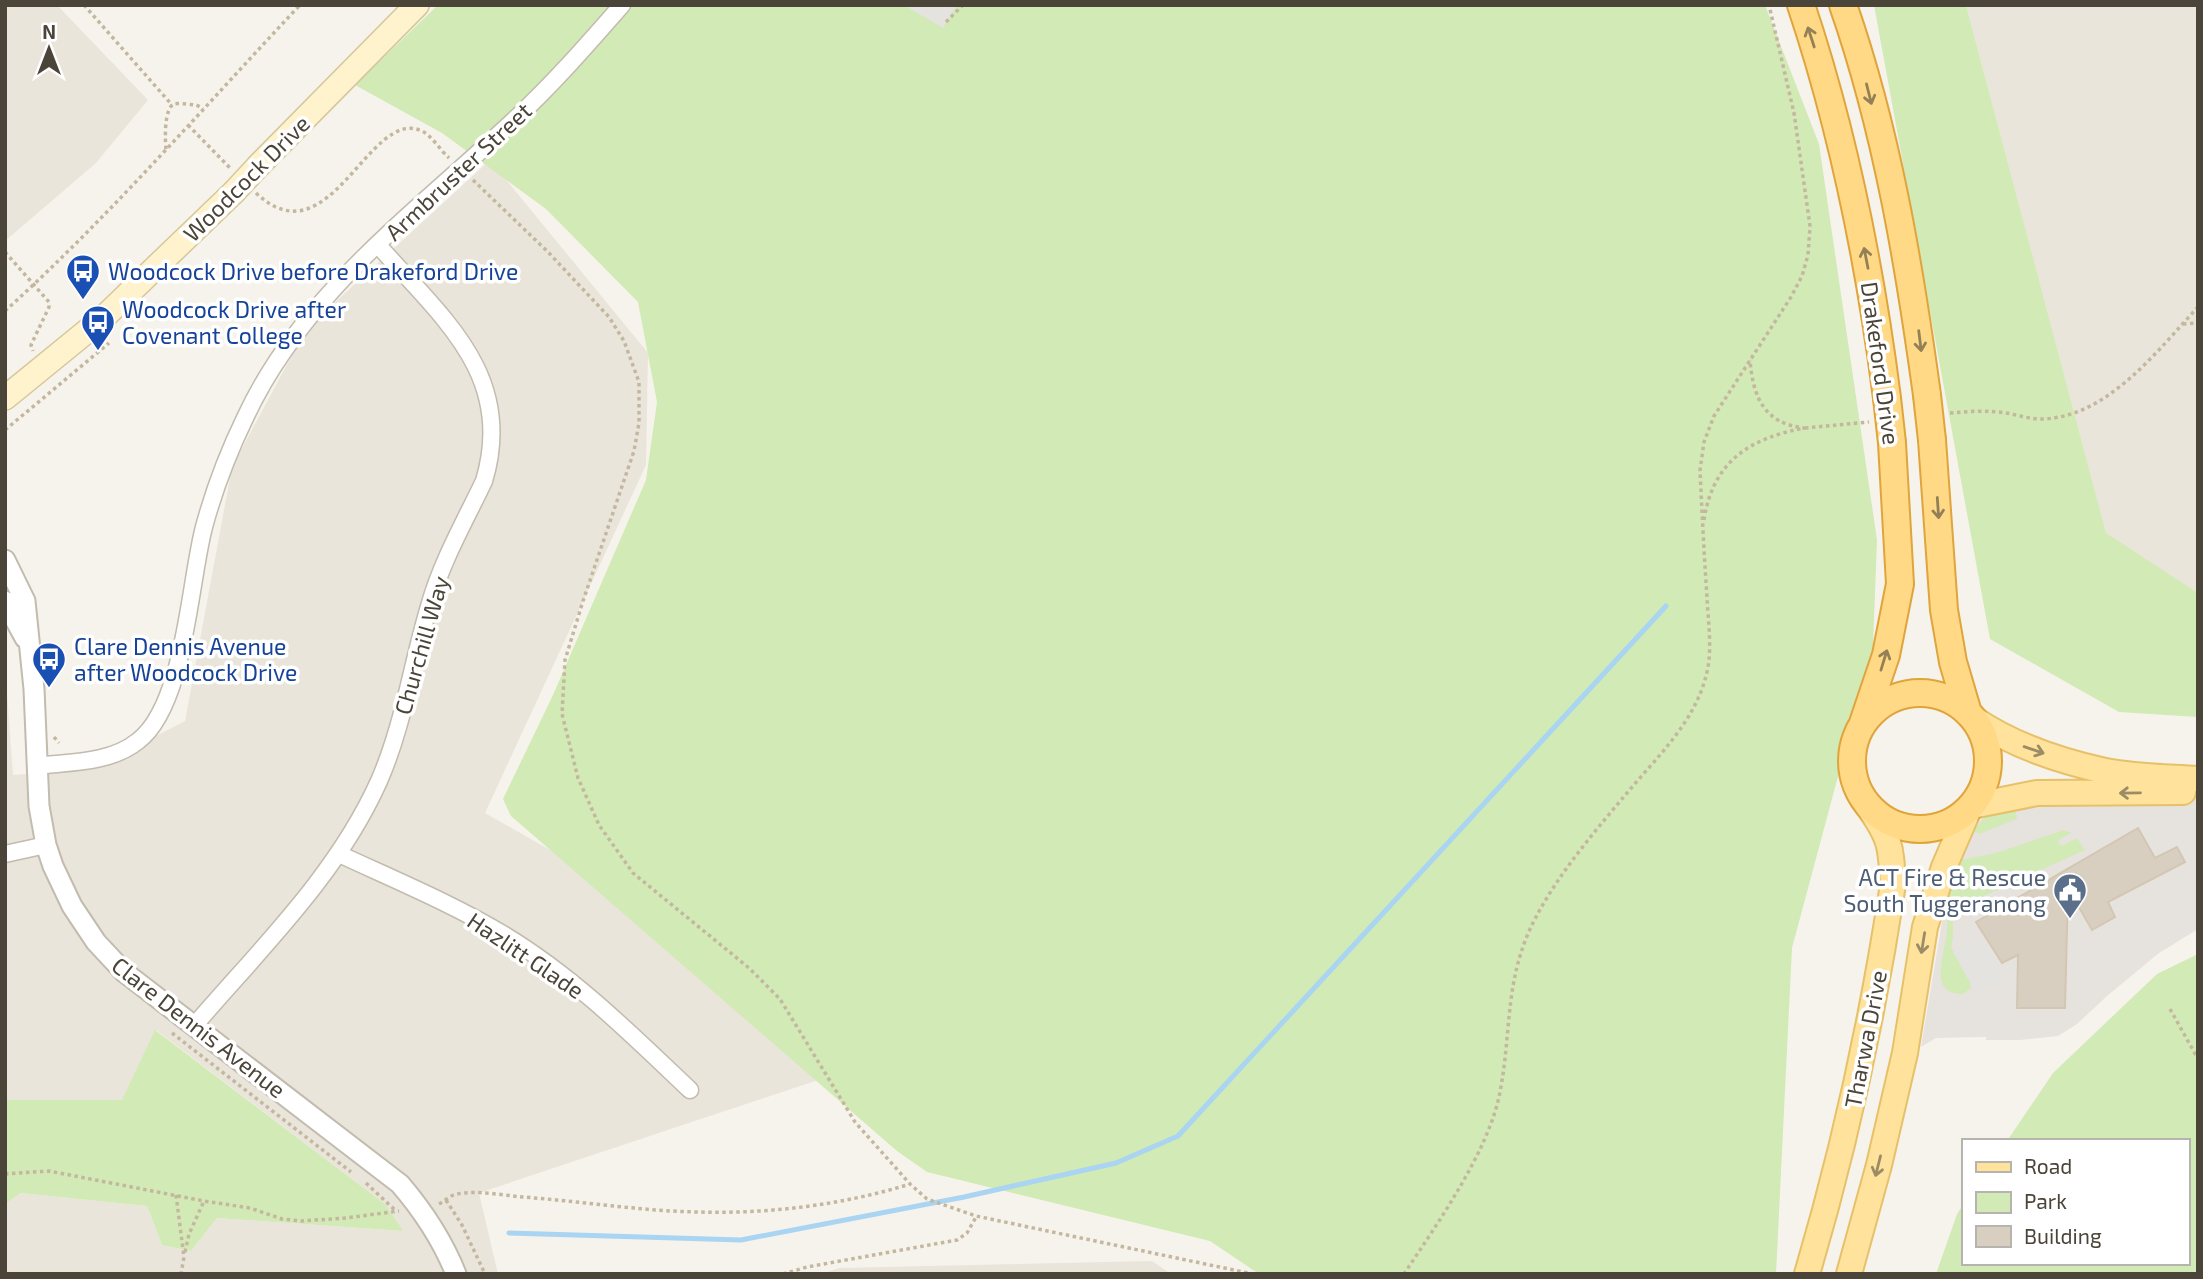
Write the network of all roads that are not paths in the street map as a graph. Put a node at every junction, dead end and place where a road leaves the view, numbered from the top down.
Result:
1 (417, 5) edge
2 (622, 5) edge
3 (1801, 5) edge
4 (1843, 5) edge
5 (379, 245) junction
6 (6, 397) edge
7 (5, 560) edge
8 (5, 601) edge
9 (29, 645) junction
10 (1971, 716) junction
11 (1863, 725) junction
12 (37, 766) junction
13 (2198, 779) edge
14 (2198, 792) edge
15 (1867, 805) junction
16 (1970, 808) junction
17 (46, 845) junction
18 (5, 854) edge
19 (339, 854) junction
20 (194, 1026) junction
21 (690, 1090) dead end
22 (456, 1274) edge
23 (1807, 1274) edge
24 (1849, 1274) edge

1 - 6 main road, Woodcock Drive, bridge
2 - 5 street, Armbruster Street
11 -> 3 highway, Drakeford Drive, bridge
4 -> 10 highway, Drakeford Drive, bridge
5 - 12 street, Armbruster Street
5 - 19 street, Churchill Way
7 - 9 street, Clare Dennis Avenue
8 - 9 street, Clare Dennis Avenue
9 - 12 street, Clare Dennis Avenue
10 - 11 highway
10 -> 13 main road
10 - 16 highway
11 - 15 highway
12 - 17 street, Clare Dennis Avenue
14 -> 16 main road
15 - 16 highway
15 - 23 main road, Tharwa Drive
16 -> 24 main road, Tharwa Drive
17 - 18 street
17 - 20 street, Clare Dennis Avenue
19 - 20 street, Churchill Way
19 - 21 street, Hazlitt Glade
20 - 22 street, Clare Dennis Avenue

